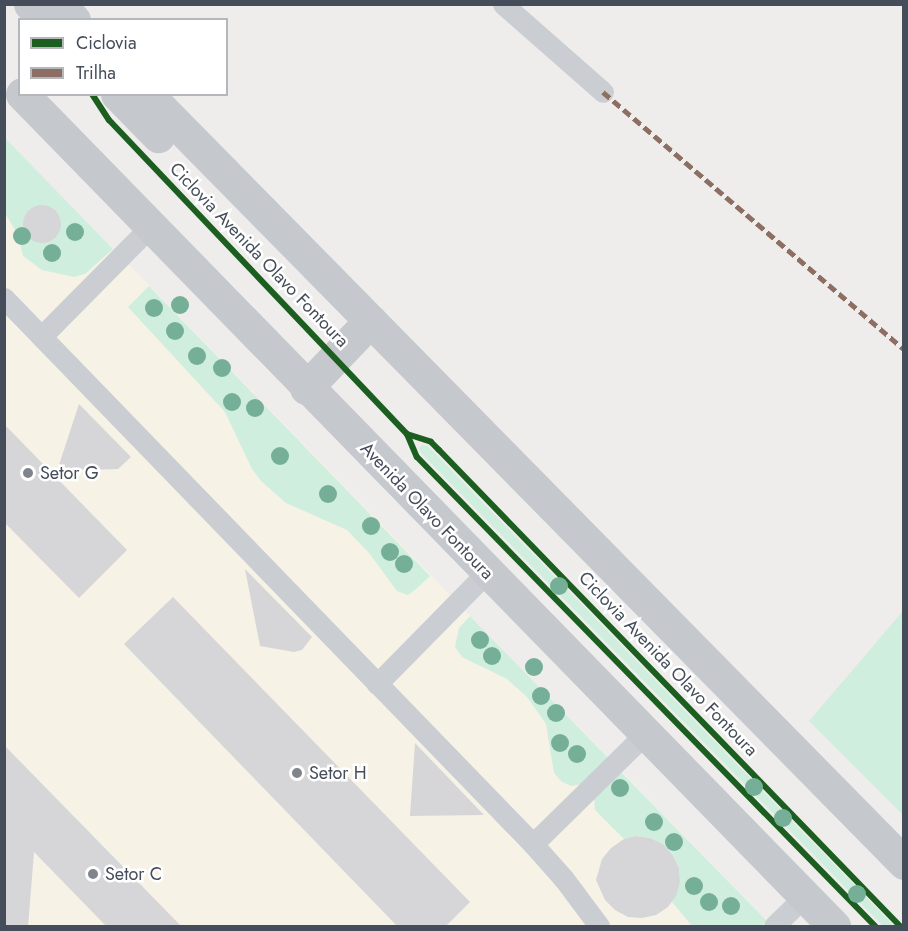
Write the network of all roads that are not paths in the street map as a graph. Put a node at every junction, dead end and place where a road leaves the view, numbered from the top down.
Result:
1 (30, 4) edge
2 (59, 4) edge
3 (503, 4) edge
4 (42, 18) edge
5 (72, 18) edge
6 (4, 77) edge
7 (18, 90) edge
8 (603, 92) dead end
9 (24, 96) edge
10 (119, 96) edge
11 (149, 96) edge
12 (151, 226) junction
13 (304, 254) junction
14 (4, 298) edge
15 (370, 321) junction
16 (42, 336) junction
17 (306, 388) junction
18 (487, 572) junction
19 (377, 684) junction
20 (646, 733) junction
21 (533, 844) junction
22 (903, 863) edge
23 (805, 896) junction
24 (599, 927) edge
25 (774, 927) edge
26 (834, 927) edge

1 - 4 main road
2 - 5 main road
3 - 8 lane
6 - 7 main road, Avenida Olavo Fontoura
9 - 12 main road, Avenida Olavo Fontoura
10 - 13 main road
11 - 13 main road
12 - 16 lane
12 - 17 main road, Avenida Olavo Fontoura
13 - 15 main road
14 - 16 lane
15 - 17 main road
15 - 22 main road
16 - 19 lane
17 - 18 main road, Avenida Olavo Fontoura
18 - 19 lane
18 - 20 main road, Avenida Olavo Fontoura
19 - 21 lane
20 - 21 lane
20 - 23 main road, Avenida Olavo Fontoura
21 - 24 lane
23 - 25 lane
23 - 26 main road, Avenida Olavo Fontoura

